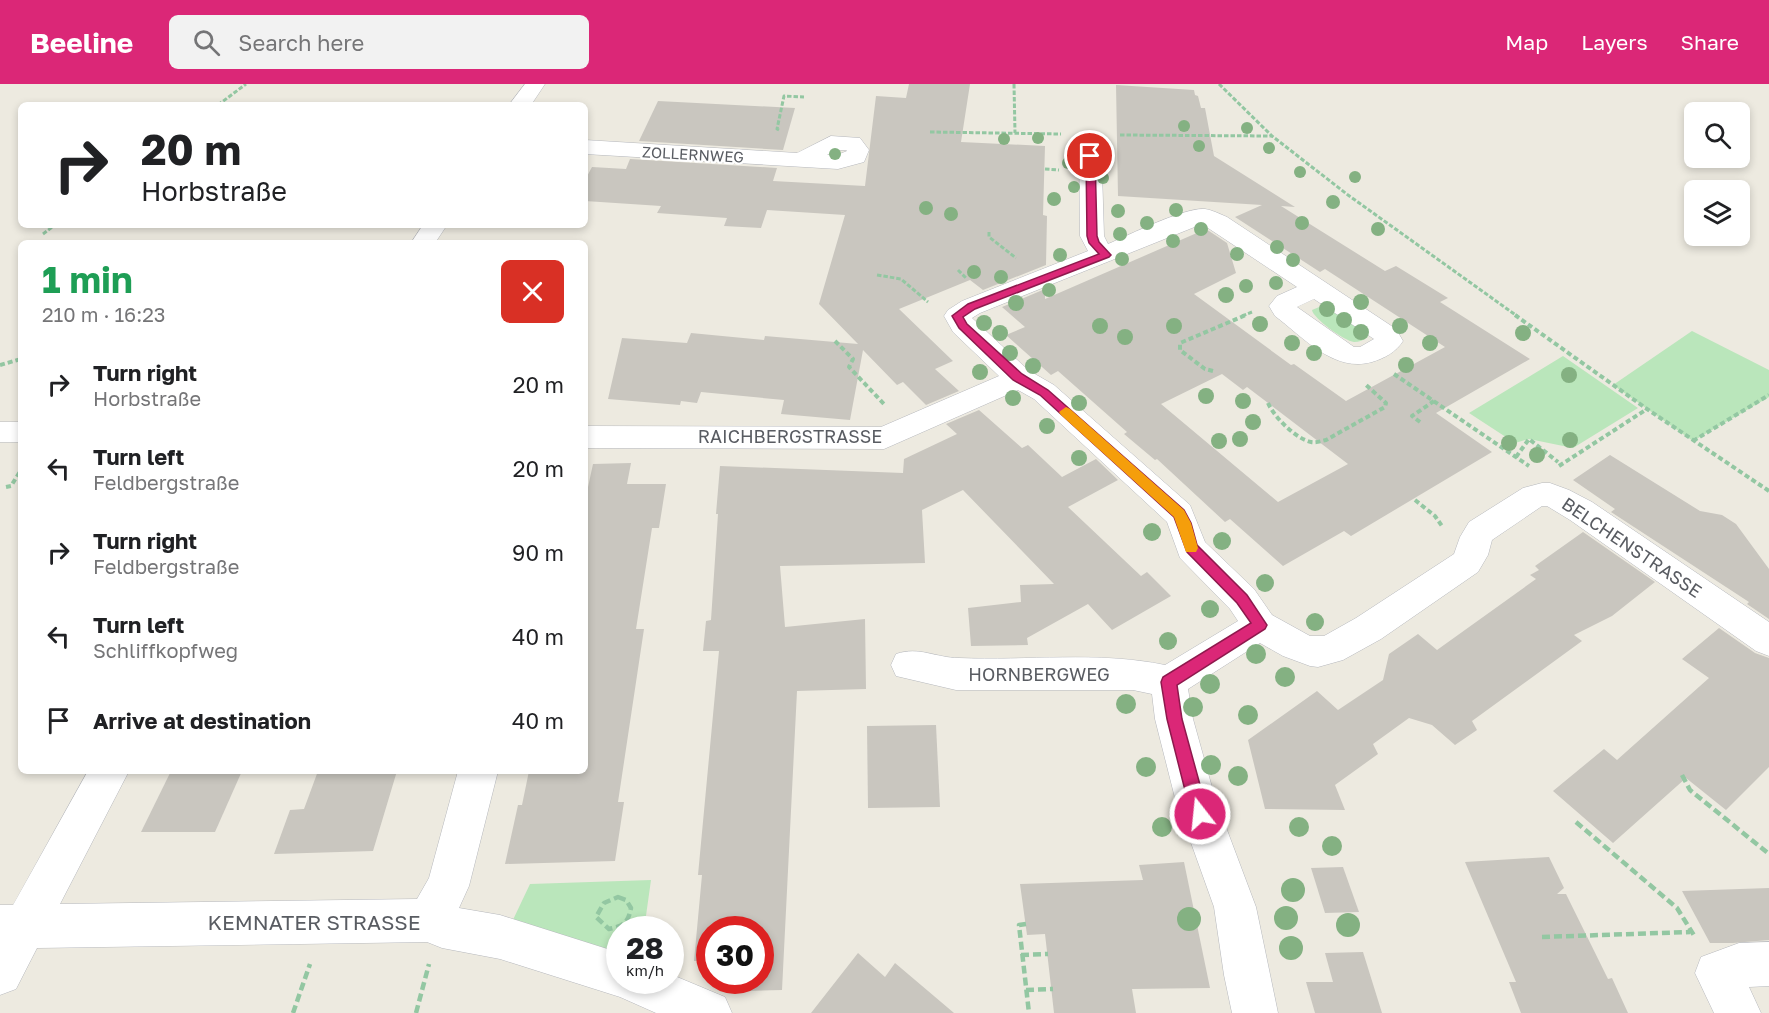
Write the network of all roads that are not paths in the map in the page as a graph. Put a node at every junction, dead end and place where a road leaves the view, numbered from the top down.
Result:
1 (535, 84) edge
2 (522, 102) edge
3 (1090, 140) dead end
4 (588, 147) edge
5 (792, 160) road end
6 (1105, 255) junction
7 (1317, 288) junction
8 (1017, 377) junction
9 (0, 432) edge
10 (18, 432) edge
11 (588, 437) edge
12 (1260, 625) junction
13 (1769, 641) edge
14 (909, 665) dead end
15 (1169, 682) junction
16 (107, 774) edge
17 (477, 774) edge
18 (436, 923) junction
19 (12, 928) edge
20 (1769, 964) edge
21 (606, 971) edge
22 (0, 973) edge
23 (665, 994) edge
24 (709, 1013) edge
25 (1255, 1013) edge
26 (1738, 1013) edge

1 - 2 street
3 - 6 street
4 - 5 street, ZOLLERNWEG
6 - 7 street
6 - 8 street
7 - 7 street
8 - 11 street, RAICHBERGSTRASSE
8 - 12 street
9 - 10 street
12 - 13 street, BELCHENSTRASSE
12 - 15 street
14 - 15 street, HORNBERGWEG
15 - 25 street
16 - 19 street
17 - 18 street
18 - 19 street, KEMNATER STRASSE
18 - 21 street, KEMNATER STRASSE
19 - 22 street
20 - 26 street
23 - 24 street

